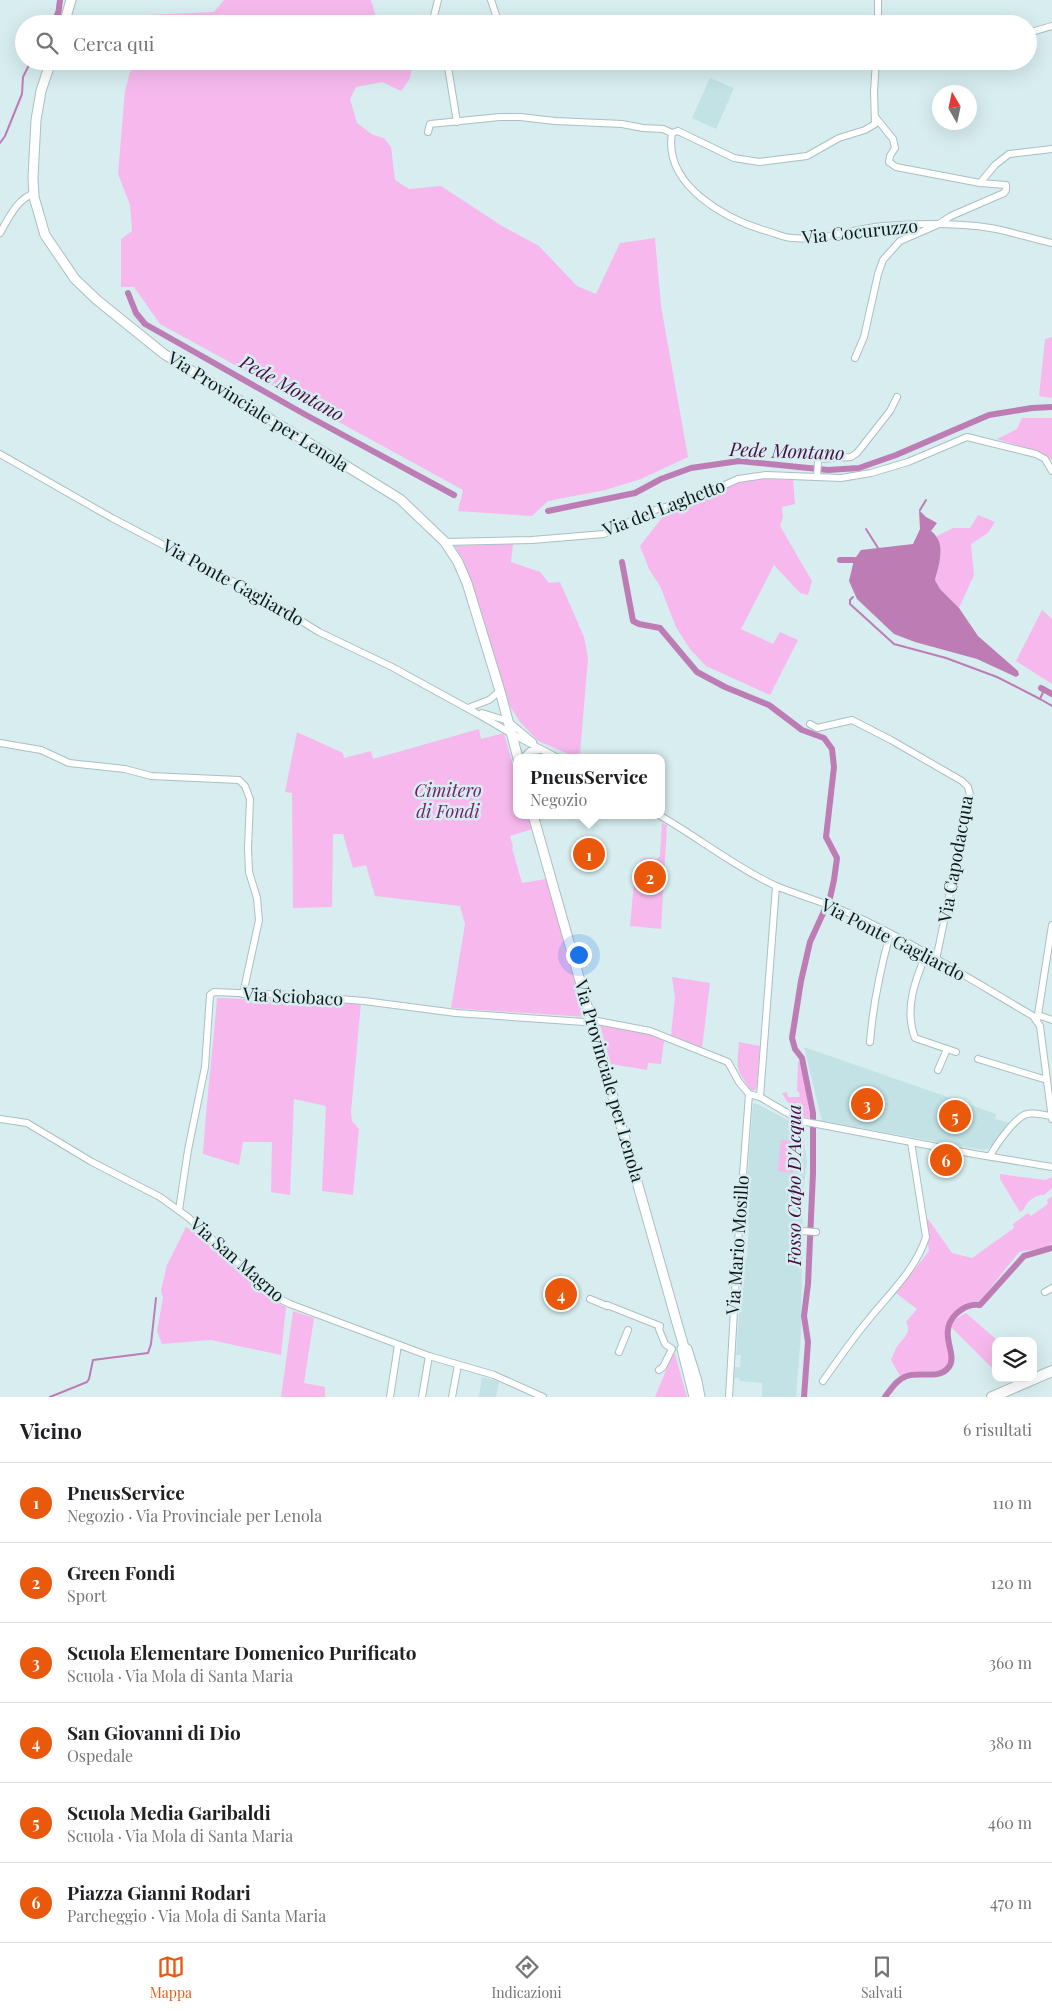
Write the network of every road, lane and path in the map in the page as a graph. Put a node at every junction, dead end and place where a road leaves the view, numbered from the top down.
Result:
1 (72, 0) edge
2 (438, 0) edge
3 (491, 0) edge
4 (878, 0) edge
5 (67, 15) edge
6 (434, 15) edge
7 (496, 15) edge
8 (878, 15) edge
9 (1052, 26) edge
10 (1037, 30) edge
11 (48, 70) edge
12 (448, 70) edge
13 (875, 70) edge
14 (876, 118) junction
15 (457, 122) junction
16 (428, 132) dead end
17 (672, 133) junction
18 (1052, 149) edge
19 (980, 183) junction
20 (34, 194) junction
21 (936, 225) junction
22 (0, 233) edge
23 (1052, 243) edge
24 (855, 358) dead end
25 (897, 397) dead end
26 (0, 454) edge
27 (1052, 471) edge
28 (819, 476) junction
29 (446, 542) junction
30 (500, 691) junction
31 (468, 708) junction
32 (508, 722) junction
33 (810, 724) dead end
34 (512, 734) junction
35 (0, 743) edge
36 (542, 750) junction
37 (517, 754) edge
38 (527, 754) edge
39 (550, 754) edge
40 (665, 818) edge
41 (534, 819) edge
42 (776, 886) junction
43 (1052, 925) edge
44 (890, 934) junction
45 (1049, 952) edge
46 (926, 954) junction
47 (936, 960) junction
48 (243, 994) junction
49 (1038, 1018) junction
50 (592, 1020) junction
51 (1052, 1020) edge
52 (870, 1042) dead end
53 (947, 1049) junction
54 (956, 1052) dead end
55 (978, 1059) dead end
56 (938, 1070) dead end
57 (1047, 1080) junction
58 (750, 1094) junction
59 (760, 1096) junction
60 (1051, 1118) edge
61 (0, 1119) edge
62 (912, 1142) junction
63 (990, 1156) junction
64 (1052, 1167) edge
65 (179, 1210) junction
66 (802, 1231) dead end
67 (816, 1232) dead end
68 (1052, 1288) edge
69 (1045, 1292) dead end
70 (590, 1299) dead end
71 (607, 1306) junction
72 (659, 1329) junction
73 (628, 1330) dead end
74 (398, 1344) junction
75 (684, 1347) junction
76 (619, 1352) dead end
77 (429, 1356) junction
78 (458, 1365) junction
79 (659, 1370) dead end
80 (1052, 1371) edge
81 (823, 1381) dead end
82 (1010, 1393) edge
83 (390, 1397) edge
84 (422, 1397) edge
85 (452, 1397) edge
86 (544, 1397) edge
87 (694, 1397) edge
88 (700, 1397) edge
89 (729, 1397) edge
90 (992, 1397) edge

1 - 5 main road
2 - 6 street
3 - 7 street
4 - 8 street
9 - 10 street
11 - 20 main road, Via Provinciale per Lenola
12 - 15 street
13 - 14 street
14 - 17 street
14 - 19 street
15 - 16 street
15 - 17 street
17 - 21 street, Via Cocuruzzo
18 - 19 street
19 - 21 street
20 - 22 street
20 - 29 main road, Via Provinciale per Lenola
21 - 23 street, Via Cocuruzzo
21 - 24 street
25 - 28 street
26 - 31 street, Via Ponte Gagliardo
27 - 28 street, Via del Laghetto
28 - 29 street, Via del Laghetto
29 - 30 main road, Via Provinciale per Lenola
30 - 31 street
30 - 32 main road, Via Provinciale per Lenola
31 - 32 street, Via Ponte Gagliardo
31 - 34 street, Via Ponte Gagliardo
32 - 34 main road, Via Provinciale per Lenola
32 - 36 street, Via Ponte Gagliardo
33 - 47 street, Via Capodacqua
34 - 36 street, Via Ponte Gagliardo
34 - 37 main road, Via Provinciale per Lenola
35 - 48 street
36 - 38 street
36 - 39 street, Via Ponte Gagliardo
40 - 42 street, Via Ponte Gagliardo
41 - 50 main road, Via Provinciale per Lenola
42 - 44 street, Via Ponte Gagliardo
42 - 59 street
43 - 45 street
44 - 46 street, Via Ponte Gagliardo
44 - 52 street
45 - 49 street
46 - 47 street, Via Ponte Gagliardo
46 - 53 street
47 - 49 street, Via Ponte Gagliardo
48 - 50 street, Via Sciobaco
48 - 65 street, Via Sciobaco
49 - 51 street, Via Ponte Gagliardo
49 - 57 street
50 - 58 street, Via Sciobaco
50 - 75 main road, Via Provinciale per Lenola
53 - 54 street
53 - 56 street
55 - 57 street
57 - 60 street
58 - 59 street
58 - 89 street, Via Mario Mosillo
59 - 62 street
60 - 63 street
61 - 65 street, Via San Magno
62 - 63 street
62 - 81 street
63 - 64 street
65 - 74 street, Via San Magno
66 - 67 street
68 - 69 street
70 - 71 street
71 - 72 street
71 - 72 street
72 - 79 street
73 - 76 street
74 - 77 street, Via San Magno
74 - 83 street
75 - 87 main road, Via Provinciale per Lenola
75 - 88 main road, Via Provinciale per Lenola
77 - 78 street, Via San Magno
77 - 84 street
78 - 85 street
78 - 86 street, Via San Magno
80 - 82 main road
82 - 90 main road

